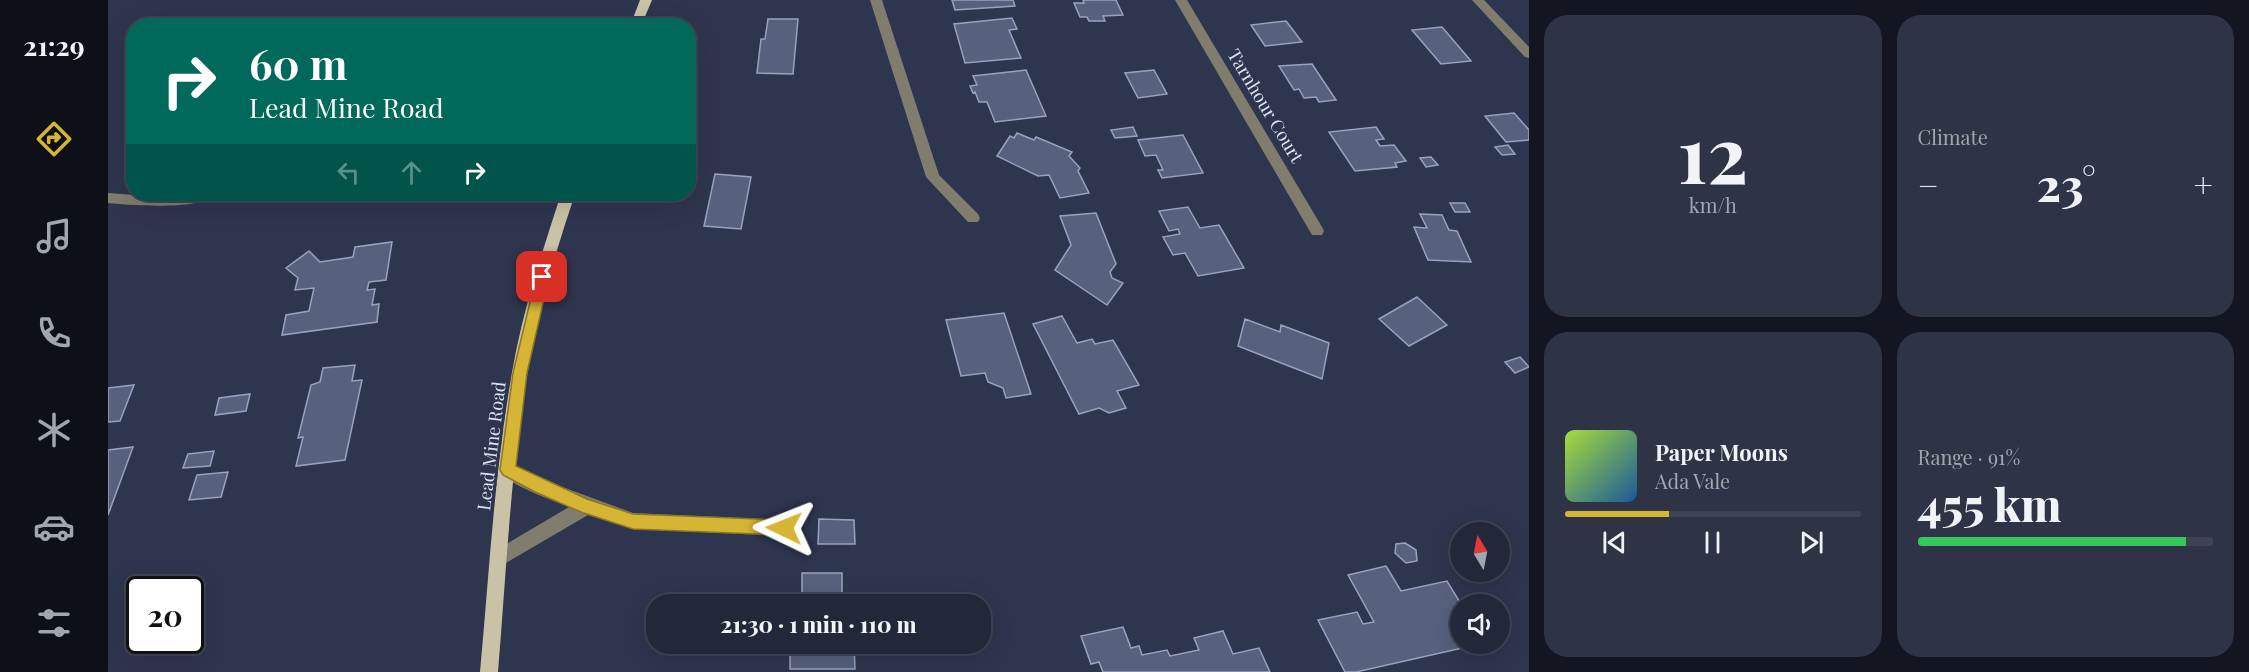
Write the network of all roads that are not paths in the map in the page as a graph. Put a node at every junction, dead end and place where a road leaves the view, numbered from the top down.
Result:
1 (646, 0) edge
2 (876, 0) edge
3 (1181, 0) edge
4 (1478, 0) edge
5 (638, 18) edge
6 (1529, 54) edge
7 (108, 198) edge
8 (126, 199) edge
9 (148, 201) edge
10 (167, 201) edge
11 (566, 201) edge
12 (973, 218) dead end
13 (1317, 231) dead end
14 (508, 470) junction
15 (587, 506) junction
16 (784, 528) dead end
17 (499, 558) junction
18 (489, 672) edge

1 - 5 main road
2 - 12 street
3 - 13 street, Tarnhour Court
4 - 6 street
7 - 8 street
9 - 10 street
11 - 14 main road, Lead Mine Road
14 - 15 street
14 - 17 main road, Lead Mine Road
15 - 16 street
15 - 17 street
17 - 18 main road, Lead Mine Road

